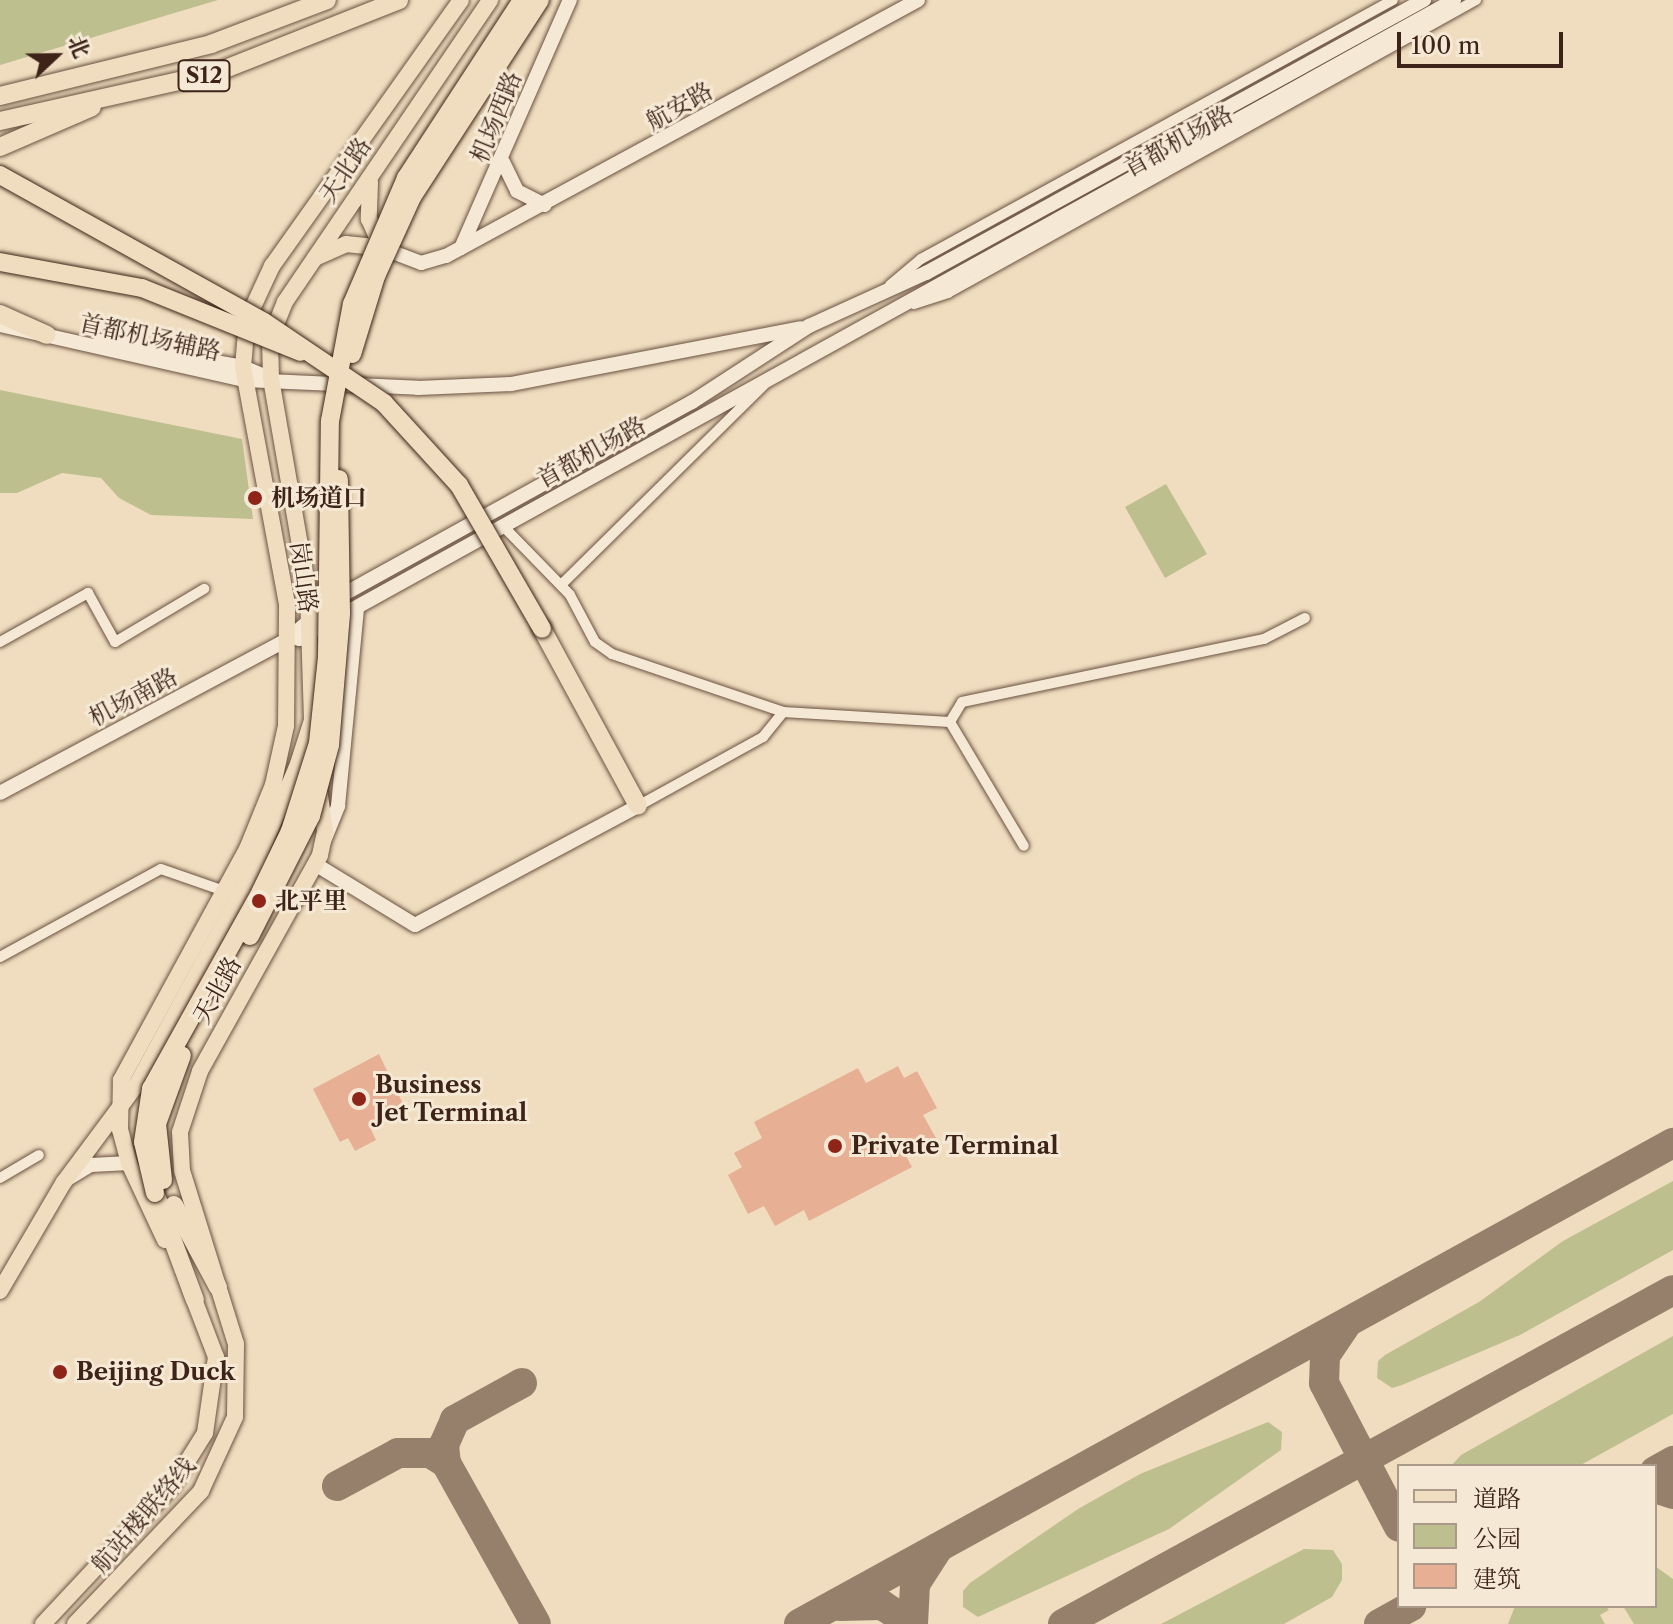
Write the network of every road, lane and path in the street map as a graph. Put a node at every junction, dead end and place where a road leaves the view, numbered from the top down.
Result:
1 (308, 0) edge
2 (327, 0) edge
3 (399, 0) edge
4 (461, 0) edge
5 (490, 0) edge
6 (522, 0) edge
7 (540, 0) edge
8 (570, 0) edge
9 (918, 0) edge
10 (1393, 0) edge
11 (1424, 0) edge
12 (1454, 0) edge
13 (1476, 0) edge
14 (278, 20) junction
15 (0, 96) edge
16 (109, 98) junction
17 (0, 121) edge
18 (0, 147) edge
19 (502, 162) junction
20 (376, 167) junction
21 (0, 175) edge
22 (545, 205) junction
23 (382, 248) junction
24 (460, 248) junction
25 (314, 258) junction
26 (0, 262) edge
27 (890, 285) junction
28 (896, 309) junction
29 (0, 314) edge
30 (0, 325) edge
31 (809, 326) junction
32 (47, 335) junction
33 (822, 349) junction
34 (302, 353) junction
35 (244, 373) junction
36 (775, 374) junction
37 (271, 379) junction
38 (503, 526) junction
39 (561, 585) junction
40 (204, 589) dead end
41 (357, 608) junction
42 (1305, 618) dead end
43 (309, 620) junction
44 (310, 637) junction
45 (287, 640) junction
46 (0, 642) edge
47 (783, 712) junction
48 (312, 720) junction
49 (950, 722) junction
50 (0, 793) edge
51 (638, 806) junction
52 (324, 841) junction
53 (1024, 846) dead end
54 (315, 864) junction
55 (227, 892) junction
56 (0, 957) edge
57 (118, 1107) junction
58 (39, 1155) dead end
59 (129, 1163) junction
60 (0, 1178) edge
61 (64, 1182) junction
62 (160, 1190) junction
63 (218, 1287) junction
64 (0, 1291) edge
65 (195, 1300) junction
66 (43, 1624) edge
67 (75, 1624) edge

1 - 14 highway
2 - 14 highway, S12
3 - 16 highway, S12
4 - 35 main road, 天北路
5 - 20 main road, 天北路
6 - 62 highway, bridge
7 - 62 highway, bridge
8 - 19 street, 机场西路
9 - 22 street, 航安路
10 - 27 street, 首都机场路
11 - 27 street, 首都机场路
12 - 28 street, 首都机场路
13 - 28 street, 首都机场路
14 - 15 highway, S12
16 - 17 highway, S12
16 - 18 highway
19 - 22 street
19 - 24 street, 机场西路
20 - 23 main road
20 - 25 main road, 天北路
21 - 34 highway, bridge
22 - 24 street, 航安路
23 - 24 street, 航安路
23 - 25 main road
25 - 37 main road, 天北路
26 - 34 highway, bridge
27 - 31 street, 首都机场路
28 - 33 street, 首都机场路
29 - 32 highway
30 - 32 street, 首都机场辅路
31 - 33 street
31 - 37 street, 首都机场路
31 - 43 street, 首都机场路
32 - 35 street, 首都机场辅路
33 - 36 street, 首都机场路
34 - 51 highway, bridge
35 - 37 street, 首都机场路
35 - 45 main road, 岗山路
36 - 38 street, 首都机场路
36 - 39 street
37 - 43 main road, 岗山路
38 - 39 street
38 - 41 street, 首都机场路
39 - 47 street
40 - 46 street
41 - 44 street, 首都机场路
41 - 52 street
42 - 49 street
43 - 44 main road, 岗山路
43 - 45 street, 首都机场路
44 - 45 street
44 - 48 main road, 天北路
45 - 50 street, 机场南路
45 - 55 main road, 天北路
47 - 49 street
47 - 51 street
48 - 52 main road, 天北路
48 - 57 main road, 天北路
49 - 53 street
51 - 54 street
52 - 54 main road, 天北路
54 - 63 main road, 天北路
55 - 56 street
55 - 57 main road, 天北路
57 - 59 main road, 天北路
57 - 61 main road
58 - 60 street
59 - 61 street
59 - 65 main road, 航站楼联络线
61 - 64 main road
62 - 63 highway
62 - 65 highway
63 - 67 main road, 航站楼联络线
65 - 66 main road, 航站楼联络线

